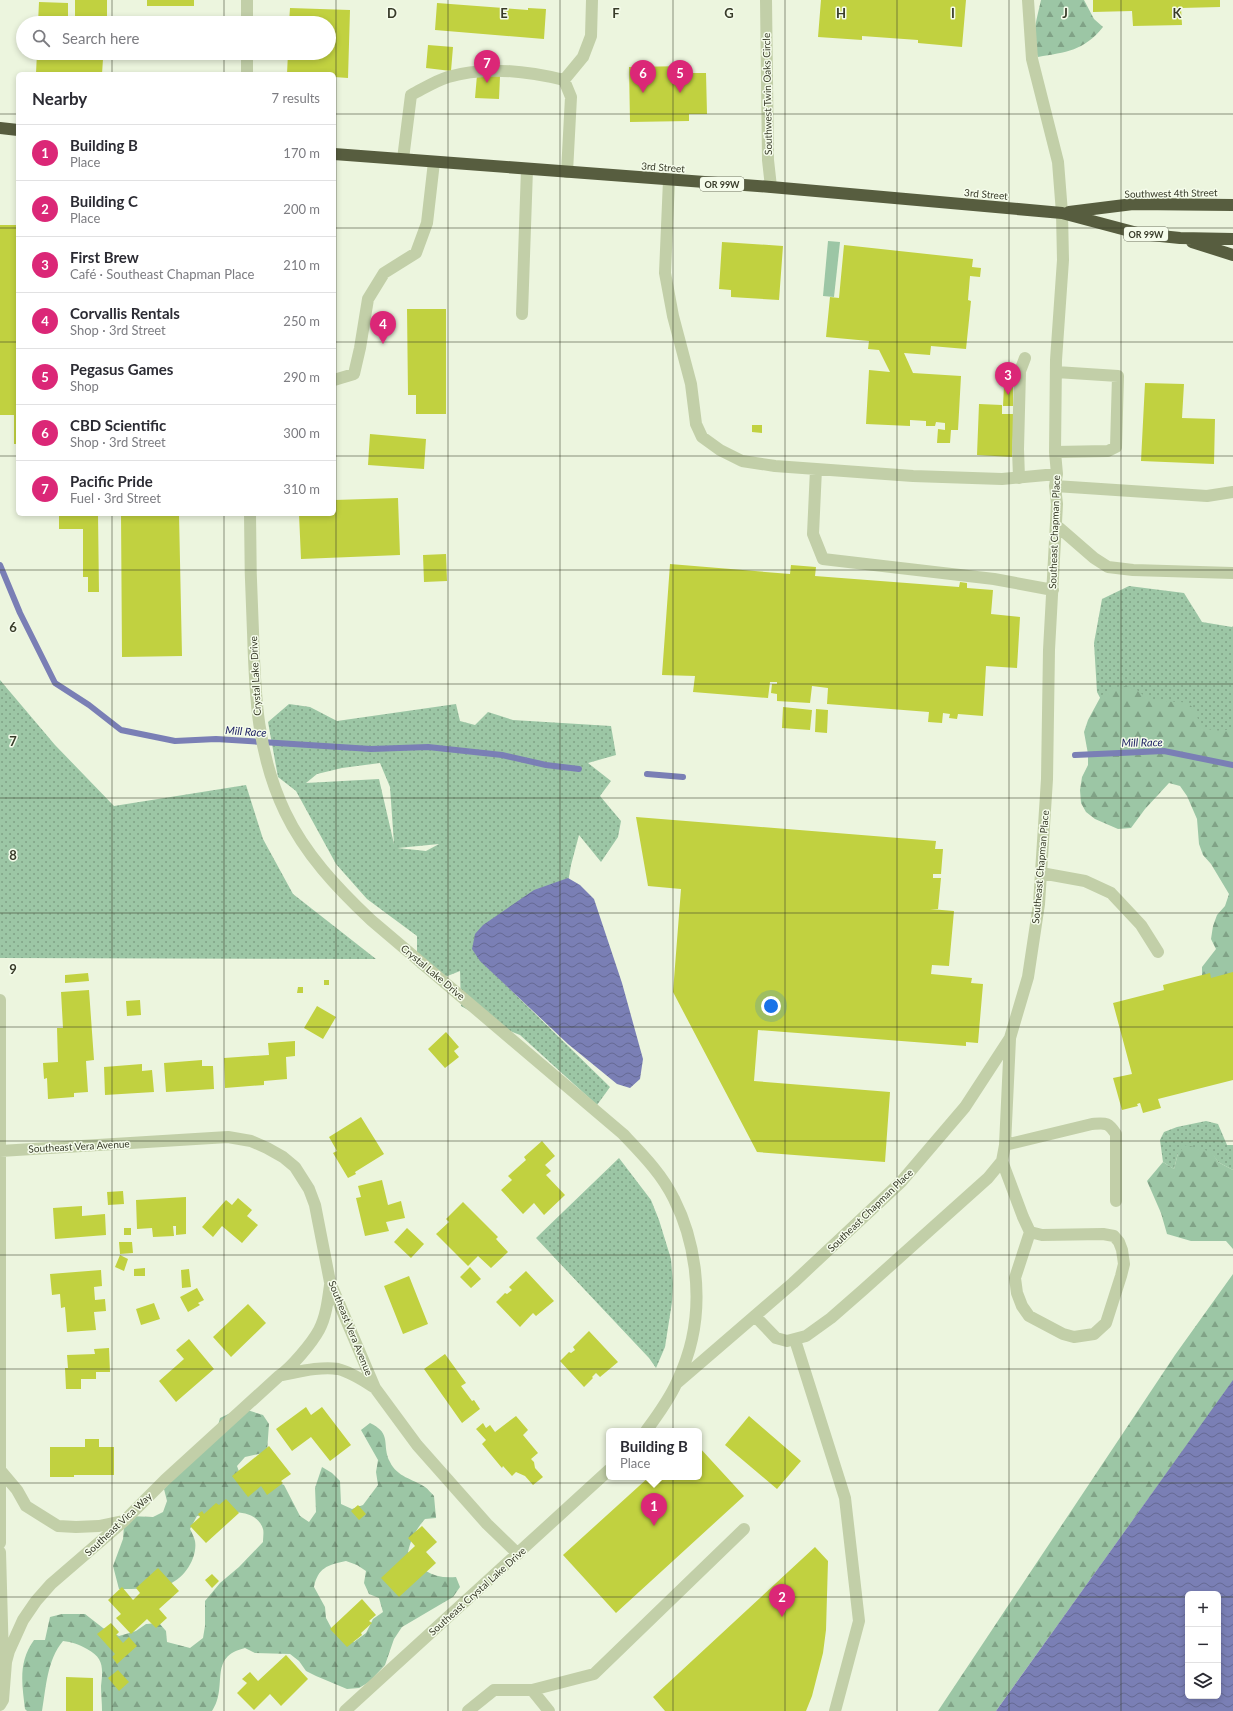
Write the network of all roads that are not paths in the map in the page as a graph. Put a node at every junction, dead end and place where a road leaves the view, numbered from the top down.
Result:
1 (247, 0) edge
2 (592, 0) edge
3 (766, 0) edge
4 (1028, 0) edge
5 (247, 16) edge
6 (247, 60) edge
7 (247, 72) edge
8 (564, 80) junction
9 (0, 128) edge
10 (16, 130) edge
11 (336, 154) edge
12 (404, 160) junction
13 (434, 162) junction
14 (527, 169) junction
15 (567, 172) junction
16 (668, 180) junction
17 (771, 187) junction
18 (1233, 205) edge
19 (1062, 213) junction
20 (1180, 238) junction
21 (1233, 239) edge
22 (1233, 255) edge
23 (522, 314) dead end
24 (1025, 358) dead end
25 (1056, 372) junction
26 (336, 379) edge
27 (1055, 452) junction
28 (816, 469) junction
29 (1057, 474) junction
30 (1019, 478) junction
31 (1055, 486) junction
32 (1233, 492) edge
33 (250, 516) edge
34 (1056, 525) junction
35 (1233, 573) edge
36 (1053, 590) junction
37 (1041, 873) junction
38 (1158, 952) dead end
39 (0, 1000) edge
40 (1010, 1038) junction
41 (1005, 1145) junction
42 (0, 1146) edge
43 (0, 1151) edge
44 (0, 1157) edge
45 (1002, 1161) junction
46 (1116, 1201) dead end
47 (1030, 1232) junction
48 (330, 1282) junction
49 (755, 1316) junction
50 (795, 1340) junction
51 (279, 1376) junction
52 (677, 1383) junction
53 (375, 1388) junction
54 (648, 1428) edge
55 (1, 1471) edge
56 (606, 1473) edge
57 (124, 1521) junction
58 (744, 1529) dead end
59 (0, 1543) edge
60 (0, 1552) edge
61 (518, 1554) junction
62 (532, 1690) junction
63 (2, 1705) edge
64 (345, 1711) edge
65 (468, 1711) edge
66 (549, 1711) edge
67 (835, 1711) edge

1 - 5 street
2 - 8 street
3 - 17 street, Southwest Twin Oaks Circle
4 - 19 street
6 - 7 street
8 - 12 street
8 - 15 street
9 - 10 highway
11 - 12 highway, 3rd Street / OR 99W
12 - 13 highway, 3rd Street / OR 99W
13 - 14 highway, 3rd Street / OR 99W
13 - 26 street
14 - 15 highway, 3rd Street / OR 99W
14 - 23 street
15 - 16 highway, 3rd Street / OR 99W
16 - 17 highway, 3rd Street / OR 99W
16 - 28 street
17 - 19 highway, 3rd Street / OR 99W
18 - 19 highway, Southwest 4th Street / OR 99W
19 - 20 highway, OR 99W
19 - 25 street, Southeast Chapman Place
20 - 21 highway, OR 99W
20 - 22 highway
24 - 30 street
25 - 27 street, Southeast Chapman Place
25 - 27 street
27 - 29 street, Southeast Chapman Place
28 - 30 street
28 - 36 street
29 - 30 street
29 - 31 street, Southeast Chapman Place
31 - 32 street
31 - 34 street, Southeast Chapman Place
33 - 52 street, Crystal Lake Drive
34 - 35 street
34 - 36 street, Southeast Chapman Place
36 - 37 street, Southeast Chapman Place
37 - 38 street
37 - 40 street, Southeast Chapman Place
39 - 42 street
40 - 41 street
40 - 49 street, Southeast Chapman Place
41 - 45 street
41 - 46 street
43 - 48 street, Southeast Vera Avenue
44 - 55 street
45 - 47 street
45 - 50 street
47 - 47 street
48 - 51 street, Southeast Vica Way
48 - 53 street, Southeast Vera Avenue
49 - 50 street
49 - 52 street, Southeast Chapman Place
50 - 67 street
51 - 53 street
51 - 57 street, Southeast Vica Way
52 - 54 street
53 - 61 street, Southeast Vera Avenue
55 - 57 street
55 - 59 street
56 - 61 street, Southeast Crystal Lake Drive
57 - 63 street, Southeast Vica Way
58 - 62 street
60 - 63 street
61 - 64 street, Southeast Crystal Lake Drive
62 - 65 street
62 - 66 street

